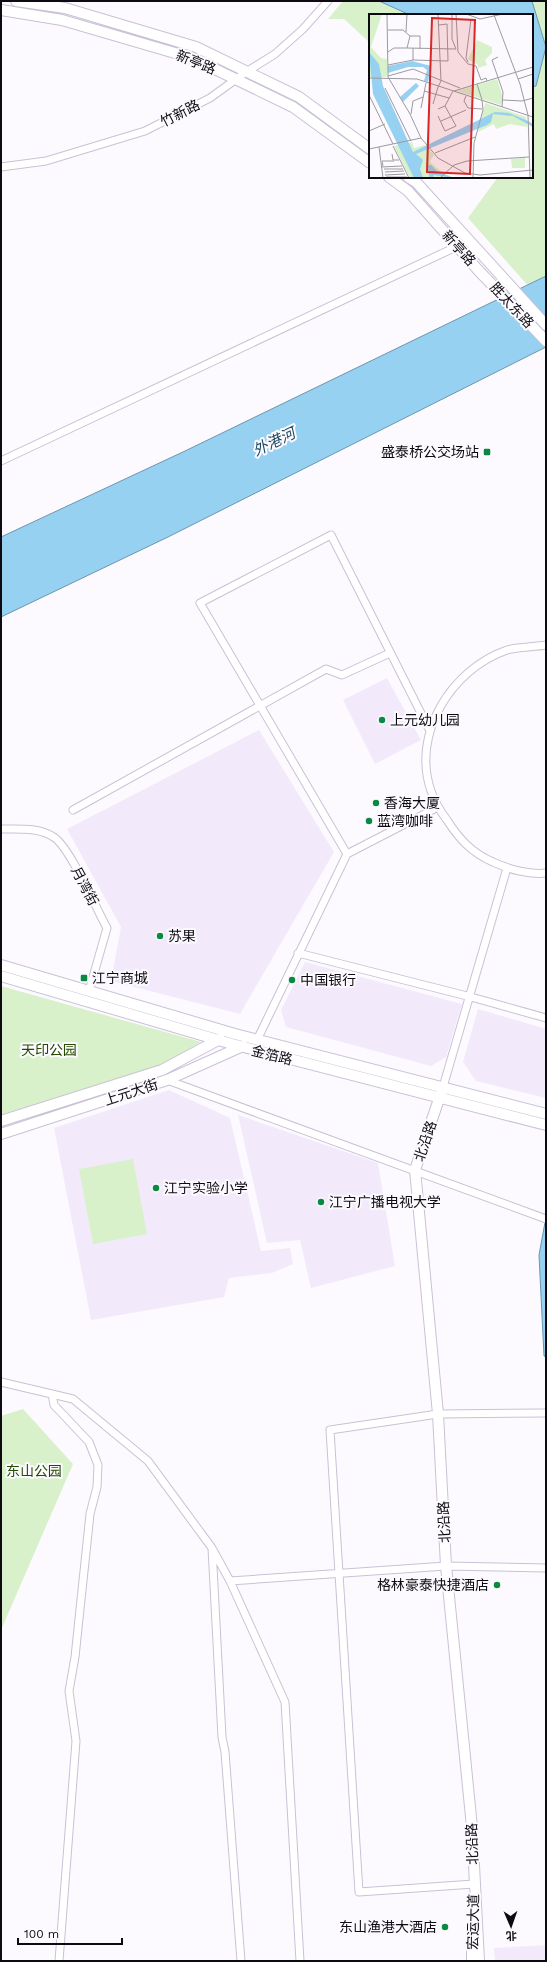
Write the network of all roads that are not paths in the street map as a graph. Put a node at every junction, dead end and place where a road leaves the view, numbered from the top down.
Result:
1 (16, 1) edge
2 (328, 1) edge
3 (1, 10) edge
4 (246, 72) junction
5 (236, 79) junction
6 (369, 148) edge
7 (369, 162) edge
8 (1, 167) edge
9 (390, 178) edge
10 (410, 178) edge
11 (458, 246) junction
12 (495, 269) joint
13 (478, 270) joint
14 (546, 325) edge
15 (546, 341) edge
16 (1, 461) edge
17 (546, 645) edge
18 (390, 653) junction
19 (260, 706) junction
20 (430, 731) junction
21 (438, 807) junction
22 (73, 810) dead end
23 (1, 829) edge
24 (347, 854) junction
25 (507, 868) junction
26 (546, 873) edge
27 (298, 953) junction
28 (1, 965) edge
29 (1, 976) edge
30 (89, 991) junction
31 (471, 997) junction
32 (546, 1018) edge
33 (235, 1034) junction
34 (217, 1040) junction
35 (257, 1040) junction
36 (242, 1047) junction
37 (167, 1080) junction
38 (443, 1087) junction
39 (440, 1097) junction
40 (546, 1114) edge
41 (1, 1121) edge
42 (546, 1125) edge
43 (1, 1134) edge
44 (416, 1170) junction
45 (542, 1218) edge
46 (1, 1382) edge
47 (52, 1394) junction
48 (546, 1413) edge
49 (438, 1414) junction
50 (212, 1548) junction
51 (446, 1566) junction
52 (546, 1568) edge
53 (339, 1574) junction
54 (230, 1581) junction
55 (474, 1884) junction
56 (59, 1961) edge
57 (241, 1961) edge
58 (300, 1961) edge
59 (472, 1961) edge
60 (479, 1961) edge

1 - 4 main road, 新亭路
2 - 4 street, 竹新路
3 - 5 main road, 新亭路
4 - 5 street, 竹新路
4 - 6 main road, 新亭路
5 - 7 main road, 新亭路
5 - 8 street, 竹新路
9 - 11 main road, 新亭路
10 - 12 main road, 新亭路
11 - 13 main road, 新亭路
11 - 16 street
12 - 14 main road, 胜太东路
13 - 15 main road, 胜太东路
17 - 20 street
18 - 19 street
18 - 19 street
18 - 20 street
19 - 22 street
19 - 24 street
20 - 21 street
21 - 24 street
21 - 25 street
23 - 30 street, 月湾街
24 - 27 street
25 - 26 street
25 - 31 street
27 - 31 street
27 - 35 street
28 - 30 main road, 金箔路
29 - 34 main road, 金箔路
30 - 33 main road, 金箔路
31 - 32 street
31 - 38 street
33 - 34 main road, 上元大街
33 - 35 main road, 金箔路
34 - 36 main road, 金箔路
34 - 41 main road, 上元大街
35 - 36 main road, 上元大街
35 - 38 main road, 金箔路
36 - 37 main road, 上元大街
36 - 39 main road, 金箔路
37 - 43 main road, 上元大街
37 - 44 street
38 - 39 main road, 北沿路
38 - 40 main road, 金箔路
39 - 42 main road, 金箔路
39 - 44 main road, 北沿路
44 - 45 street
44 - 49 main road, 北沿路
46 - 47 street
47 - 50 street
47 - 56 street
48 - 49 street
49 - 51 main road, 北沿路
49 - 53 street
50 - 54 street
50 - 57 street
51 - 52 street
51 - 53 street
51 - 55 main road, 北沿路
53 - 54 street
53 - 55 street
54 - 58 street
55 - 59 main road, 宏运大道
55 - 60 main road, 北沿路

